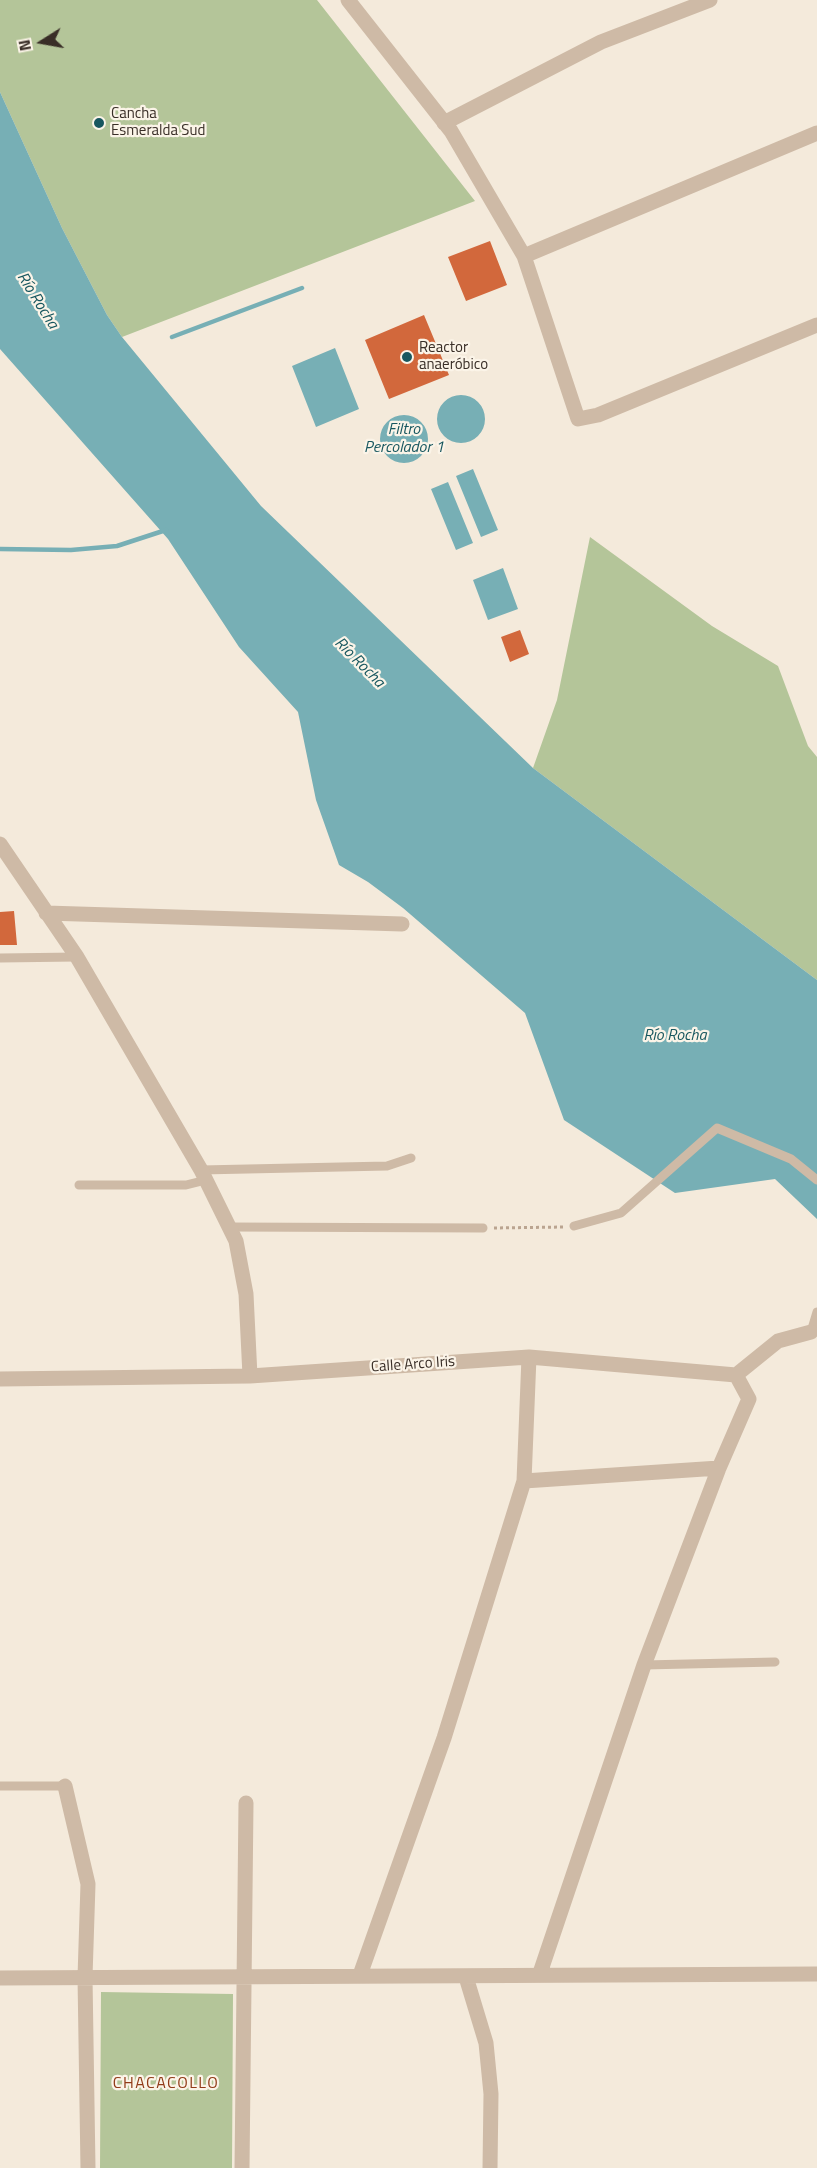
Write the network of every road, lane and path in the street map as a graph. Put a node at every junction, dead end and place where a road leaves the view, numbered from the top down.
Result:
1 (348, 0) edge
2 (710, 0) edge
3 (444, 123) junction
4 (817, 133) edge
5 (524, 256) junction
6 (817, 325) edge
7 (0, 844) edge
8 (46, 913) junction
9 (402, 924) dead end
10 (77, 957) junction
11 (0, 958) edge
12 (411, 1158) dead end
13 (204, 1175) junction
14 (817, 1180) edge
15 (80, 1185) dead end
16 (573, 1226) joint
17 (229, 1227) junction
18 (483, 1228) joint
19 (817, 1312) edge
20 (812, 1332) joint
21 (529, 1357) junction
22 (250, 1376) junction
23 (736, 1376) junction
24 (0, 1379) edge
25 (719, 1468) junction
26 (524, 1481) junction
27 (775, 1662) dead end
28 (644, 1665) junction
29 (0, 1786) edge
30 (64, 1786) joint
31 (246, 1803) dead end
32 (540, 1973) junction
33 (817, 1974) edge
34 (360, 1975) junction
35 (244, 1976) junction
36 (85, 1977) junction
37 (466, 1977) junction
38 (0, 1978) edge
39 (88, 2168) edge
40 (242, 2168) edge
41 (490, 2168) edge

1 - 3 street
2 - 3 street
3 - 5 street
4 - 5 street
5 - 6 street
7 - 8 street
8 - 9 street
8 - 10 street
10 - 11 lane
10 - 13 street
12 - 13 lane
13 - 15 lane
13 - 17 street
14 - 16 lane
16 - 18 path
17 - 18 lane
17 - 22 street
19 - 20 lane
20 - 23 street
21 - 22 street, Calle Arco Iris
21 - 23 street, Calle Arco Iris
21 - 26 street
22 - 24 street, Calle Arco Iris
23 - 25 street
25 - 26 street
25 - 28 street
26 - 34 street
27 - 28 lane
28 - 32 street
29 - 30 lane
30 - 36 street
31 - 35 street
32 - 33 street
32 - 37 street
34 - 35 street
34 - 37 street
35 - 36 street
35 - 40 street
36 - 38 street
36 - 39 street
37 - 41 street

